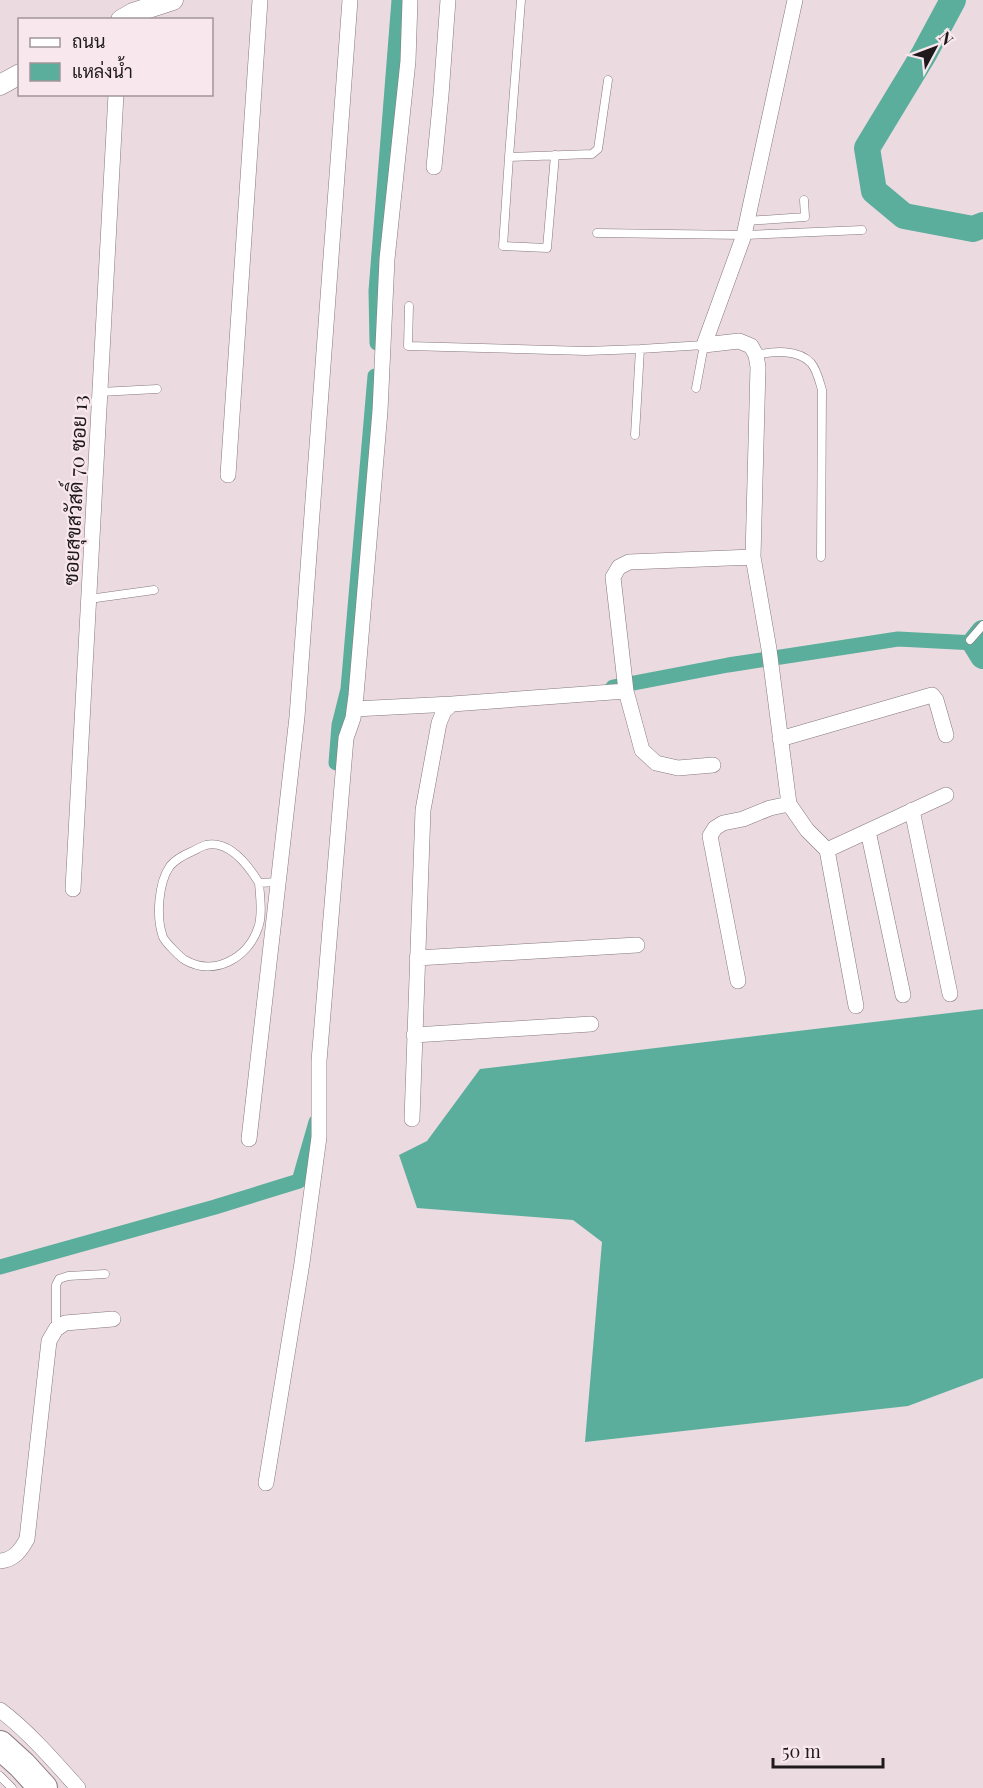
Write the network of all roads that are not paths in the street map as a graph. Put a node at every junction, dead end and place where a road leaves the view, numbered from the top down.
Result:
1 (173, 0) edge
2 (260, 0) edge
3 (350, 0) edge
4 (410, 0) edge
5 (448, 0) edge
6 (521, 0) edge
7 (795, 0) edge
8 (124, 18) edge
9 (18, 75) edge
10 (608, 80) dead end
11 (0, 85) edge
12 (116, 96) edge
13 (555, 155) junction
14 (509, 156) junction
15 (434, 167) dead end
16 (804, 200) dead end
17 (745, 228) junction
18 (862, 230) dead end
19 (597, 234) dead end
20 (409, 306) dead end
21 (704, 345) junction
22 (640, 350) junction
23 (756, 355) junction
24 (696, 388) dead end
25 (157, 389) dead end
26 (100, 392) junction
27 (635, 435) dead end
28 (228, 475) dead end
29 (753, 557) junction
30 (820, 557) dead end
31 (154, 590) dead end
32 (89, 599) junction
33 (983, 625) edge
34 (970, 640) dead end
35 (626, 691) junction
36 (452, 704) junction
37 (354, 709) junction
38 (946, 735) dead end
39 (780, 739) junction
40 (713, 765) dead end
41 (946, 795) dead end
42 (789, 804) junction
43 (912, 810) junction
44 (868, 831) junction
45 (827, 850) junction
46 (278, 882) junction
47 (259, 883) junction
48 (73, 889) dead end
49 (637, 945) dead end
50 (417, 958) junction
51 (738, 981) dead end
52 (950, 994) dead end
53 (903, 996) dead end
54 (856, 1006) dead end
55 (591, 1024) dead end
56 (414, 1035) junction
57 (412, 1119) dead end
58 (249, 1139) dead end
59 (105, 1274) dead end
60 (113, 1319) dead end
61 (56, 1329) junction
62 (266, 1483) dead end
63 (0, 1561) edge
64 (0, 1710) edge
65 (0, 1745) edge
66 (0, 1776) edge
67 (12, 1788) edge
68 (43, 1788) edge
69 (78, 1788) edge

1 - 8 street
2 - 28 street
3 - 46 street
4 - 37 street
5 - 15 street
6 - 14 lane
7 - 17 street
9 - 11 street
10 - 13 lane
12 - 26 street, ซอยสุขสวัสดิ์ 70 ซอย 13
13 - 14 lane
13 - 14 lane
16 - 17 lane
17 - 18 lane
17 - 19 lane
17 - 21 street
20 - 22 lane
21 - 22 lane
21 - 23 street
21 - 24 lane
22 - 27 lane
23 - 29 street
23 - 30 lane
25 - 26 lane
26 - 32 street, ซอยสุขสวัสดิ์ 70 ซอย 13
29 - 35 street
29 - 39 street
31 - 32 lane
32 - 48 street, ซอยสุขสวัสดิ์ 70 ซอย 13
33 - 34 lane
35 - 36 street
35 - 40 street
36 - 37 street
36 - 50 street
37 - 62 street
38 - 39 street
39 - 42 street
41 - 43 street
42 - 45 street
42 - 51 street
43 - 44 street
43 - 52 street
44 - 45 street
44 - 53 street
45 - 54 street
46 - 47 lane
46 - 58 street
47 - 47 lane
49 - 50 street
50 - 56 street
55 - 56 street
56 - 57 street
59 - 61 lane
60 - 61 street
61 - 63 street
64 - 69 street
65 - 68 highway
66 - 67 lane

